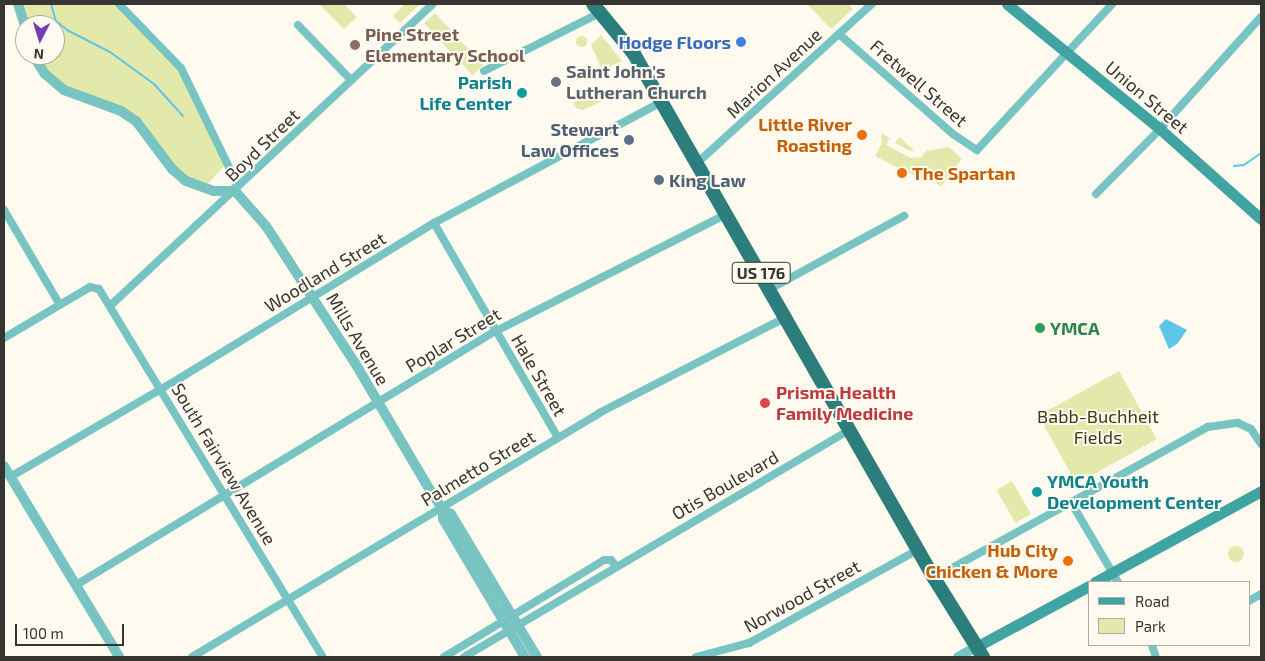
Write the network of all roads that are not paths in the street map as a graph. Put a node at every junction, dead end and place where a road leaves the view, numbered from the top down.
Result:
1 (119, 4) edge
2 (433, 4) edge
3 (872, 4) edge
4 (1007, 4) edge
5 (1112, 4) edge
6 (598, 8) edge
7 (1261, 17) edge
8 (298, 25) dead end
9 (839, 34) junction
10 (1067, 54) junction
11 (39, 65) edge
12 (484, 71) dead end
13 (351, 80) junction
14 (662, 102) junction
15 (1160, 129) junction
16 (696, 164) junction
17 (235, 191) junction
18 (1096, 194) dead end
19 (4, 210) edge
20 (727, 214) junction
21 (904, 216) dead end
22 (1261, 219) edge
23 (434, 222) junction
24 (770, 289) junction
25 (313, 297) junction
26 (60, 305) junction
27 (110, 306) junction
28 (787, 317) junction
29 (496, 331) junction
30 (4, 338) edge
31 (161, 388) junction
32 (377, 402) junction
33 (850, 430) junction
34 (558, 438) junction
35 (1261, 444) edge
36 (4, 467) edge
37 (10, 477) junction
38 (1261, 492) edge
39 (225, 493) junction
40 (1072, 504) junction
41 (442, 508) junction
42 (919, 550) junction
43 (934, 578) junction
44 (1115, 578) edge
45 (1100, 581) edge
46 (76, 585) junction
47 (1088, 587) edge
48 (1261, 594) edge
49 (289, 600) junction
50 (1250, 600) edge
51 (510, 623) junction
52 (980, 652) edge
53 (119, 657) edge
54 (192, 657) edge
55 (323, 657) edge
56 (444, 657) edge
57 (464, 657) edge
58 (525, 657) edge
59 (537, 657) edge
60 (696, 657) edge
61 (958, 657) edge

1 - 17 street
2 - 13 street, Boyd Street
3 - 9 street, Marion Avenue
4 - 10 main road, Union Street
5 - 10 street
6 - 12 street
6 - 14 highway, US 176
7 - 15 street
8 - 13 street
9 - 10 street, Fretwell Street
9 - 16 street, Marion Avenue
10 - 15 main road, Union Street
11 - 17 street
13 - 17 street, Boyd Street
14 - 16 highway, US 176
14 - 23 street, Woodland Street
15 - 18 street
15 - 22 main road, Union Street
16 - 20 highway, US 176
17 - 25 street, Mills Avenue
17 - 27 street, Boyd Street
19 - 26 street
20 - 24 highway, US 176
20 - 29 street, Poplar Street
21 - 24 street
23 - 25 street, Woodland Street
23 - 29 street, Hale Street
24 - 28 highway, US 176
25 - 31 street, Woodland Street
25 - 32 street, Mills Avenue
26 - 27 street, South Fairview Avenue
26 - 30 street
27 - 31 street, South Fairview Avenue
28 - 33 highway, US 176
28 - 34 street, Palmetto Street
29 - 32 street, Poplar Street
29 - 34 street, Hale Street
31 - 37 street, Woodland Street
31 - 39 street, South Fairview Avenue
32 - 39 street, Poplar Street
32 - 41 street, Mills Avenue
33 - 42 highway, US 176
33 - 51 street, Otis Boulevard
34 - 41 street, Palmetto Street
35 - 40 street
36 - 37 street
37 - 46 street
38 - 44 main road
39 - 46 street, Poplar Street
39 - 49 street, South Fairview Avenue
40 - 43 street
40 - 44 street
41 - 49 street, Palmetto Street
41 - 51 street, Mills Avenue
42 - 43 highway, US 176
42 - 60 street, Norwood Street
43 - 52 highway, US 176
44 - 45 main road
46 - 53 street
47 - 52 main road
48 - 50 street
49 - 54 street, Palmetto Street
49 - 55 street, South Fairview Avenue
51 - 56 street, Otis Boulevard
51 - 57 street, Otis Boulevard
51 - 58 street, Mills Avenue
51 - 59 street, Mills Avenue
52 - 61 street

